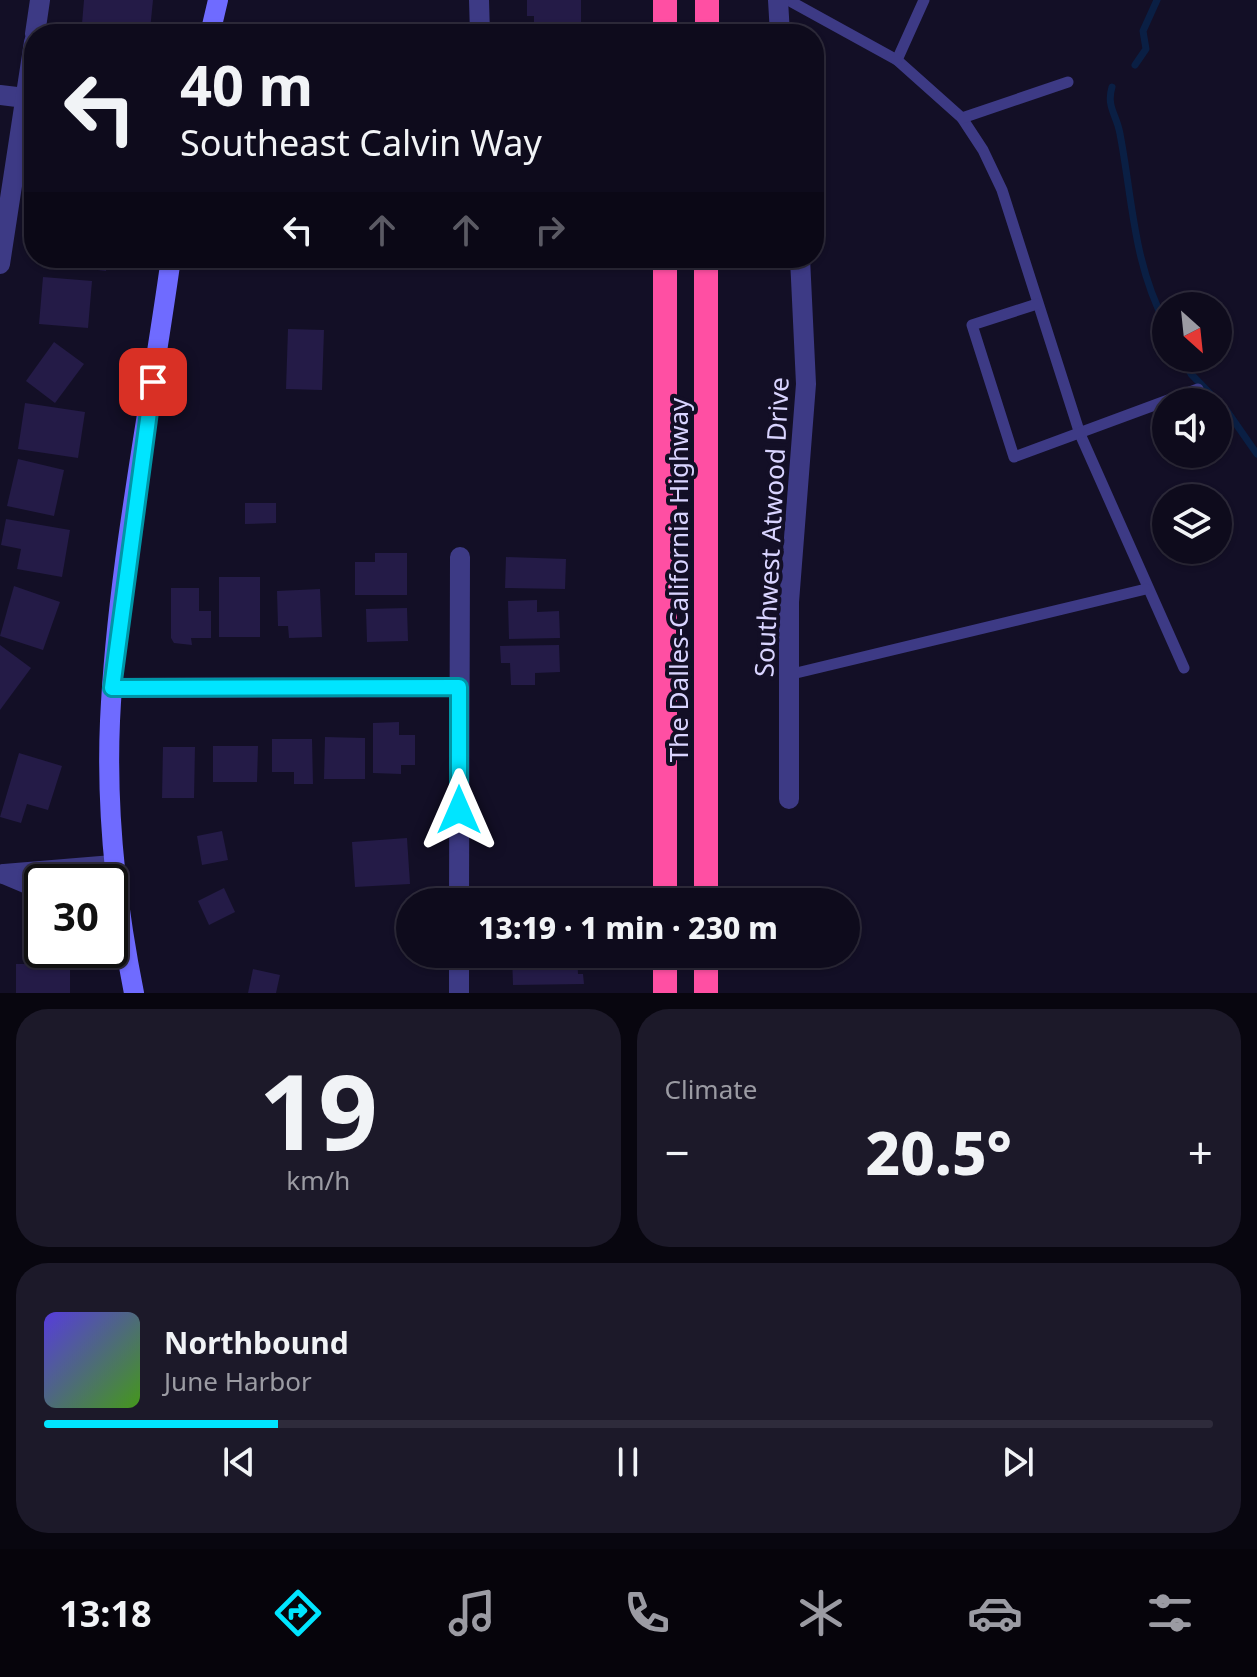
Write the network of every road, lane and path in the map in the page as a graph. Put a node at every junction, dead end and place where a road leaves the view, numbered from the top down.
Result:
1 (40, 0) edge
2 (218, 0) edge
3 (479, 0) edge
4 (665, 0) edge
5 (707, 0) edge
6 (778, 0) edge
7 (788, 0) edge
8 (924, 0) edge
9 (36, 24) edge
10 (212, 24) edge
11 (480, 24) edge
12 (665, 24) edge
13 (707, 24) edge
14 (779, 24) edge
15 (897, 60) junction
16 (1068, 82) dead end
17 (0, 95) edge
18 (24, 98) edge
19 (24, 105) edge
20 (962, 118) junction
21 (0, 264) edge
22 (170, 268) edge
23 (665, 268) edge
24 (706, 268) edge
25 (800, 268) edge
26 (1037, 304) junction
27 (1152, 407) edge
28 (1080, 434) junction
29 (460, 557) dead end
30 (1146, 589) junction
31 (1184, 668) dead end
32 (788, 675) junction
33 (459, 687) junction
34 (112, 688) junction
35 (789, 799) dead end
36 (113, 864) edge
37 (24, 872) edge
38 (2, 874) edge
39 (24, 883) edge
40 (459, 888) edge
41 (665, 888) edge
42 (706, 888) edge
43 (128, 966) edge
44 (459, 968) edge
45 (665, 968) edge
46 (706, 968) edge
47 (134, 993) edge
48 (459, 993) edge
49 (665, 993) edge
50 (706, 993) edge

1 - 9 street
2 - 10 street
3 - 11 street
4 - 12 highway
5 - 13 highway
6 - 14 street
7 - 15 lane
8 - 15 lane
15 - 20 lane
16 - 20 lane
17 - 18 street
19 - 21 street
20 - 26 lane
22 - 34 street
23 - 41 highway, The Dalles-California Highway
24 - 42 highway, The Dalles-California Highway
25 - 32 street, Southwest Atwood Drive
26 - 28 lane
26 - 28 lane
27 - 28 lane
28 - 30 lane
29 - 33 street
30 - 31 lane
30 - 32 lane
32 - 35 street, Southwest Atwood Drive
33 - 34 street
33 - 40 street
34 - 36 street
37 - 38 street
38 - 39 street
43 - 47 street
44 - 48 street
45 - 49 highway
46 - 50 highway

